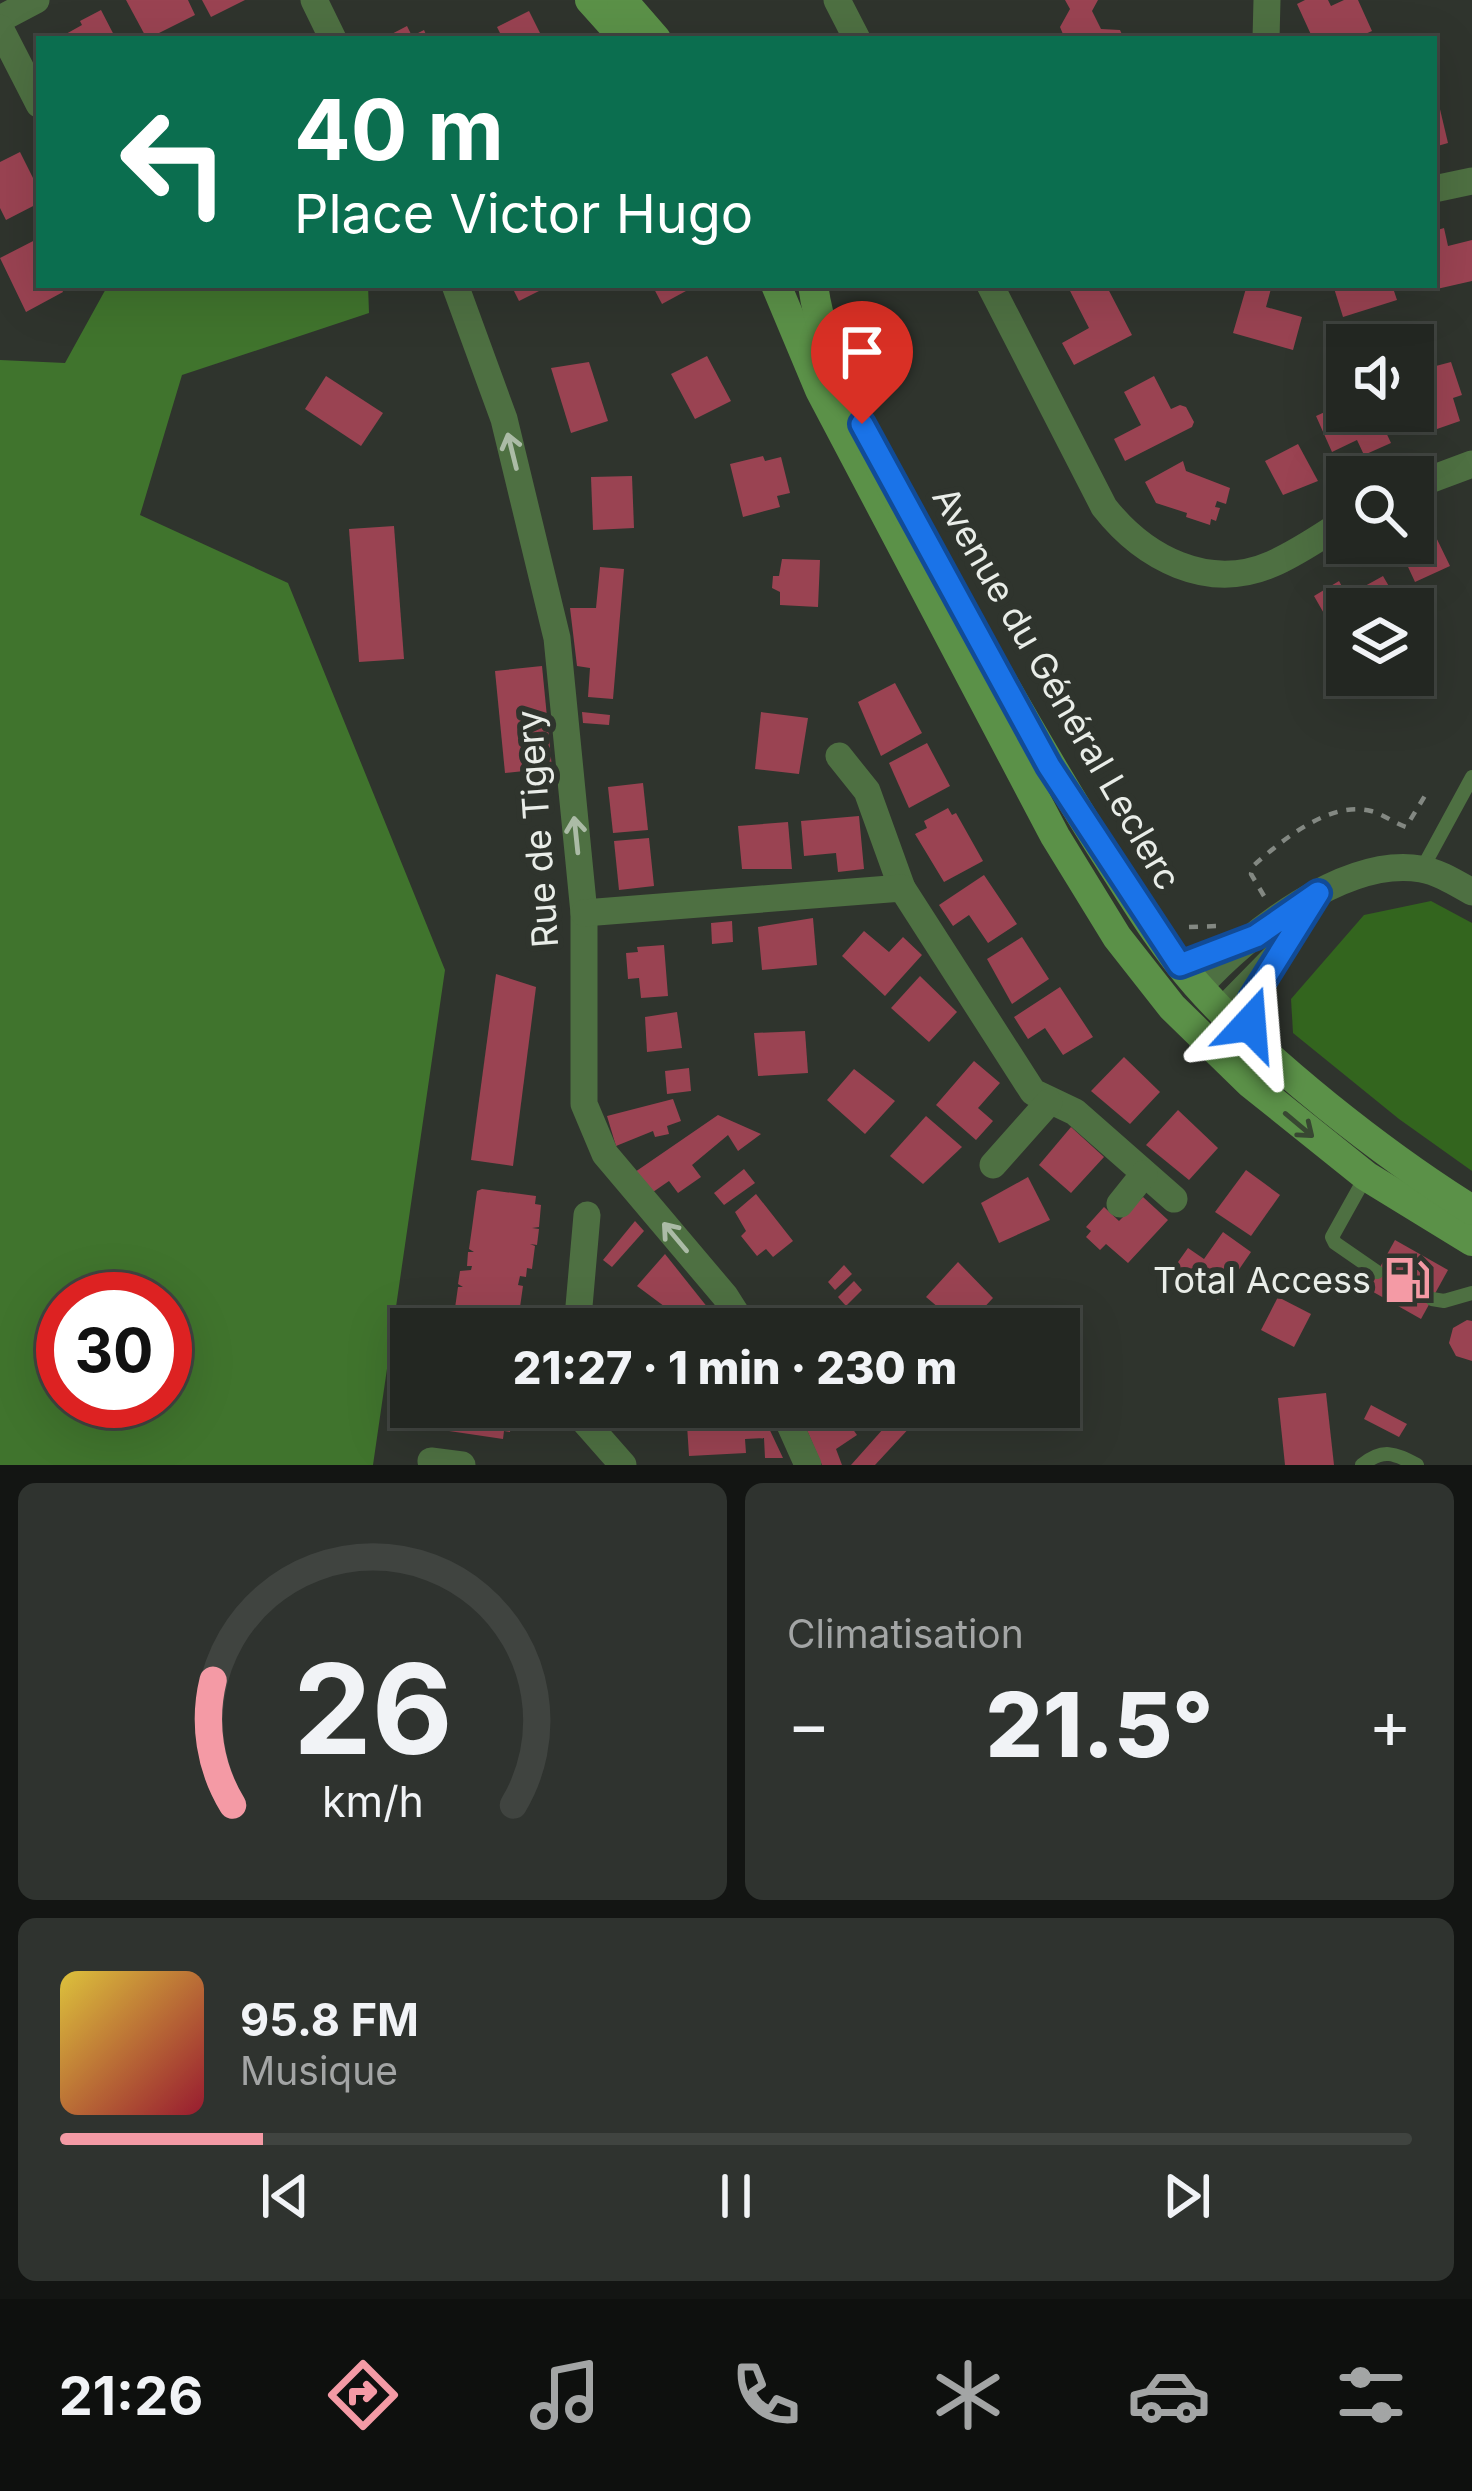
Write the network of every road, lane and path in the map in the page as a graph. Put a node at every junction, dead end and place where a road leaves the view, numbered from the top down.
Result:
1 (36, 0) edge
2 (314, 0) edge
3 (590, 0) edge
4 (622, 0) edge
5 (818, 0) edge
6 (837, 0) edge
7 (1267, 0) edge
8 (0, 23) edge
9 (854, 33) edge
10 (332, 36) edge
11 (622, 36) edge
12 (653, 36) edge
13 (1266, 36) edge
14 (36, 98) edge
15 (1472, 181) edge
16 (1437, 188) edge
17 (455, 288) edge
18 (777, 288) edge
19 (814, 288) edge
20 (992, 288) edge
21 (1472, 464) edge
22 (1434, 478) edge
23 (1326, 532) edge
24 (839, 756) dead end
25 (1472, 777) edge
26 (1426, 794) dead end
27 (1422, 869) junction
28 (902, 888) junction
29 (1472, 892) edge
30 (1264, 903) dead end
31 (584, 913) junction
32 (1179, 922) dead end
33 (1266, 945) junction
34 (1199, 1001) junction
35 (1251, 1038) junction
36 (1048, 1102) junction
37 (992, 1166) dead end
38 (1144, 1174) junction
39 (1366, 1175) junction
40 (1174, 1199) dead end
41 (1120, 1204) dead end
42 (1472, 1210) edge
43 (587, 1215) dead end
44 (1472, 1226) edge
45 (1472, 1241) edge
46 (1377, 1272) dead end
47 (1472, 1293) edge
48 (1432, 1299) dead end
49 (579, 1308) edge
50 (733, 1308) edge
51 (593, 1428) edge
52 (791, 1428) edge
53 (430, 1461) dead end
54 (462, 1465) edge
55 (623, 1465) edge
56 (808, 1465) edge
57 (1362, 1465) edge
58 (1417, 1465) edge

1 - 8 street
2 - 10 street
3 - 11 main road
4 - 12 main road
5 - 9 lane
6 - 9 street
7 - 13 street
8 - 14 street
15 - 16 street
31 -> 17 street, Rue de Tigery
18 - 34 main road, Avenue du Général Leclerc
19 - 34 main road, Avenue du Général Leclerc
20 - 23 street
21 - 22 street
24 - 28 street
25 - 27 lane
26 - 30 path
27 - 29 street
27 - 33 street
28 - 31 street
28 - 36 street
50 -> 31 street, Rue de Tigery
32 - 33 path
33 - 34 street
33 - 34 street
33 - 35 street
34 - 35 main road, Avenue du Général Leclerc
34 -> 39 main road, Avenue du Général Leclerc
35 - 42 main road, Avenue du Général Leclerc
36 - 37 street
36 - 38 street
38 - 40 street
38 - 41 street
39 - 44 main road, Avenue du Général Leclerc
39 - 45 main road, Avenue du Général Leclerc
39 - 46 lane
43 - 49 street
47 - 48 lane
51 - 55 street
52 - 56 street
53 - 54 street
57 - 58 lane

